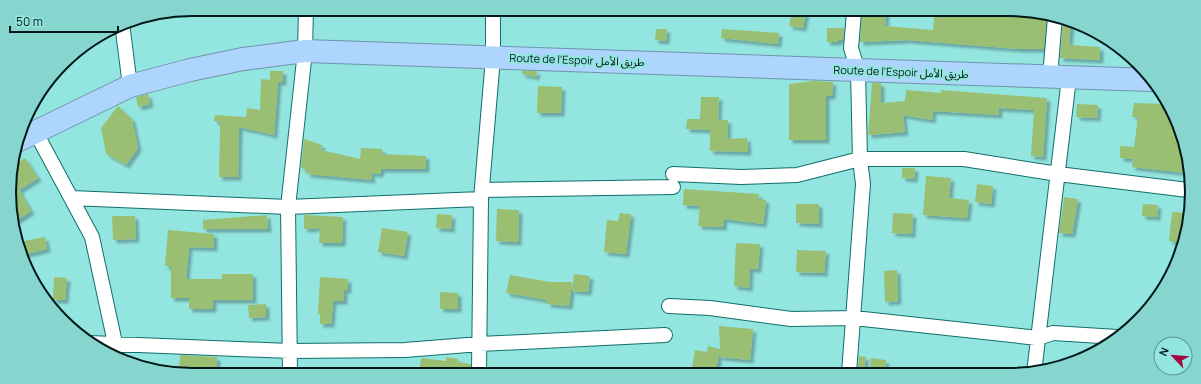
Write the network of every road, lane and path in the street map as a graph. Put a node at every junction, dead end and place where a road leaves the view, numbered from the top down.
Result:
1 (306, 16) edge
2 (493, 16) edge
3 (854, 16) edge
4 (1055, 22) edge
5 (123, 30) edge
6 (305, 51) junction
7 (493, 58) junction
8 (858, 71) junction
9 (1060, 78) junction
10 (1144, 80) edge
11 (130, 86) junction
12 (27, 135) edge
13 (860, 158) junction
14 (1058, 174) junction
15 (1185, 190) edge
16 (482, 195) junction
17 (71, 198) junction
18 (288, 207) junction
19 (668, 306) dead end
20 (854, 318) junction
21 (665, 335) dead end
22 (1110, 336) edge
23 (1038, 338) junction
24 (480, 344) junction
25 (115, 349) edge
26 (290, 350) junction
27 (1035, 366) edge
28 (290, 368) edge
29 (479, 368) edge
30 (849, 368) edge

1 - 6 street
2 - 7 street
3 - 8 street
4 - 9 street
5 - 11 street
6 - 7 highway, Route de l’Espoir طريق الأمل
6 - 11 highway, Route de l’Espoir طريق الأمل
6 - 18 street
7 - 8 highway, Route de l’Espoir طريق الأمل
7 - 16 street
8 - 9 highway, Route de l’Espoir طريق الأمل
8 - 13 street
9 - 10 highway, Route de l’Espoir طريق الأمل
9 - 14 street
11 - 12 highway, Route de l’Espoir طريق الأمل
12 - 17 street
13 - 14 street
13 - 16 street
13 - 20 street
14 - 15 street
14 - 23 street
16 - 18 street
16 - 24 street
17 - 18 street
17 - 25 street
18 - 26 street
19 - 20 street
20 - 23 street
20 - 30 street
21 - 24 street
22 - 23 street
23 - 27 street
24 - 26 street
24 - 29 street
25 - 26 street
26 - 28 street

